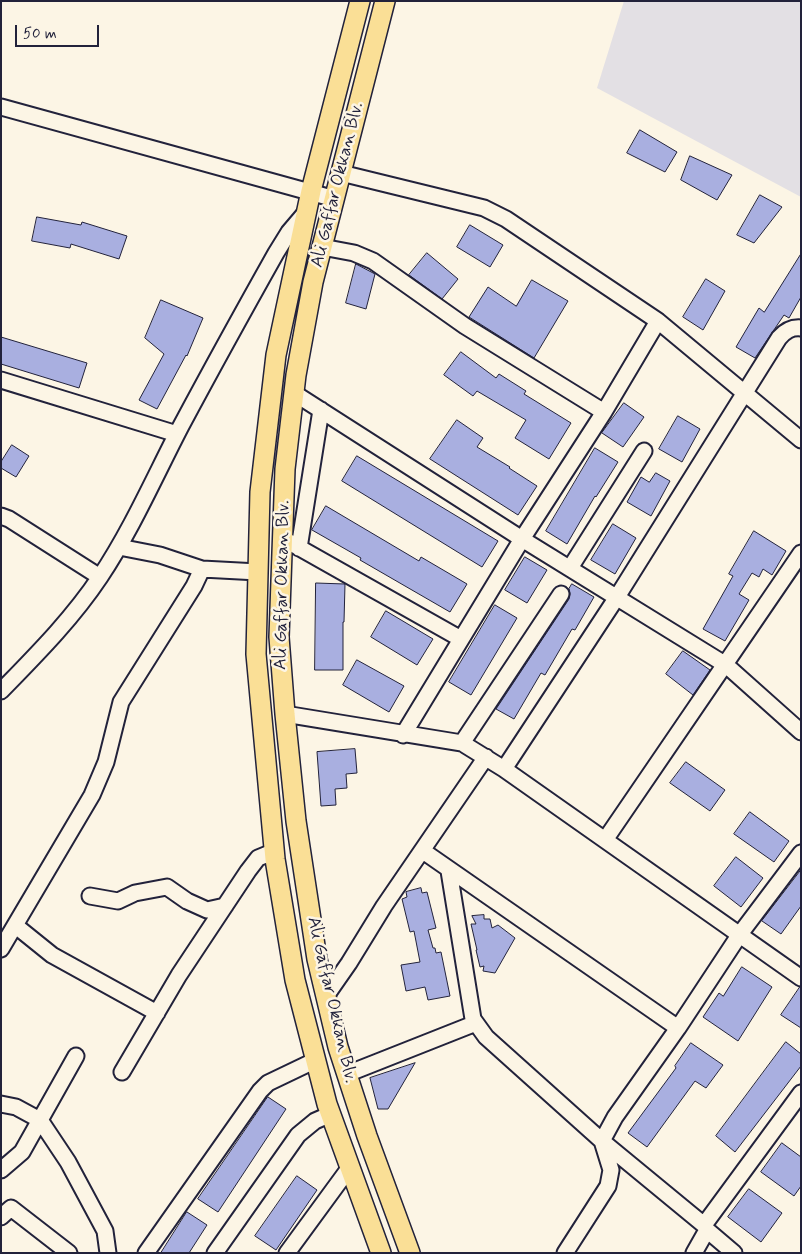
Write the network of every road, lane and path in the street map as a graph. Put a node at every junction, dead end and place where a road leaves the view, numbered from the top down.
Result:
1 (360, 1) edge
2 (385, 1) edge
3 (1, 107) edge
4 (341, 173) junction
5 (310, 191) junction
6 (335, 199) junction
7 (306, 212) junction
8 (322, 247) junction
9 (658, 321) junction
10 (801, 328) edge
11 (1, 380) edge
12 (744, 392) junction
13 (294, 393) junction
14 (321, 410) junction
15 (604, 412) junction
16 (177, 434) junction
17 (801, 440) edge
18 (644, 451) dead end
19 (1, 516) edge
20 (282, 538) junction
21 (522, 538) junction
22 (119, 547) junction
23 (299, 548) junction
24 (801, 553) edge
25 (570, 568) junction
26 (202, 569) junction
27 (258, 572) junction
28 (100, 577) junction
29 (560, 594) dead end
30 (617, 597) junction
31 (461, 639) junction
32 (726, 664) junction
33 (1, 691) edge
34 (285, 714) junction
35 (801, 732) edge
36 (403, 735) junction
37 (462, 743) junction
38 (486, 757) junction
39 (504, 769) junction
40 (605, 840) junction
41 (275, 851) junction
42 (423, 851) junction
43 (801, 853) edge
44 (449, 870) junction
45 (90, 896) dead end
46 (225, 906) junction
47 (16, 926) junction
48 (740, 934) junction
49 (1, 949) edge
50 (801, 978) edge
51 (326, 996) junction
52 (157, 1013) junction
53 (476, 1023) junction
54 (678, 1028) junction
55 (76, 1056) dead end
56 (316, 1060) junction
57 (122, 1072) dead end
58 (347, 1074) junction
59 (801, 1093) edge
60 (1, 1104) edge
61 (331, 1114) junction
62 (40, 1120) junction
63 (602, 1140) junction
64 (350, 1167) junction
65 (1, 1170) edge
66 (1, 1217) edge
67 (706, 1228) junction
68 (69, 1253) edge
69 (108, 1253) edge
70 (146, 1253) edge
71 (215, 1253) edge
72 (287, 1253) edge
73 (381, 1253) edge
74 (410, 1253) edge
75 (565, 1253) edge
76 (694, 1253) edge
77 (734, 1253) edge

1 - 5 main road, Ali Gaffar Okkan Blv.
2 - 4 main road, Ali Gaffar Okkan Blv.
3 - 5 street
4 - 6 main road, Ali Gaffar Okkan Blv.
4 - 9 street
5 - 6 street
5 - 7 main road, Ali Gaffar Okkan Blv.
6 - 8 main road, Ali Gaffar Okkan Blv.
7 - 16 street
7 - 27 main road, Ali Gaffar Okkan Blv.
8 - 13 main road, Ali Gaffar Okkan Blv.
8 - 15 street
9 - 12 street
9 - 15 street
10 - 12 street
11 - 16 street
12 - 17 street
12 - 30 street
13 - 14 street
13 - 20 main road, Ali Gaffar Okkan Blv.
14 - 21 street
14 - 23 street
15 - 21 street
16 - 22 street
18 - 25 street
19 - 28 street
20 - 23 street
20 - 34 main road, Ali Gaffar Okkan Blv.
21 - 25 street
21 - 31 street
22 - 26 street
22 - 28 street
23 - 31 street
24 - 32 street
25 - 30 street
26 - 27 street
26 - 47 street
27 - 41 main road, Ali Gaffar Okkan Blv.
28 - 33 street
29 - 37 street
30 - 32 street
30 - 39 street
31 - 36 street
32 - 35 street
32 - 40 street
34 - 36 street
34 - 51 main road, Ali Gaffar Okkan Blv.
36 - 37 street
37 - 38 street
38 - 39 street
38 - 42 street
39 - 40 street
40 - 48 street
41 - 46 street
41 - 56 main road, Ali Gaffar Okkan Blv.
42 - 44 street
42 - 51 street
43 - 48 street
44 - 53 street
44 - 54 street
45 - 46 street
46 - 52 street
47 - 49 street
47 - 52 street
48 - 50 street
48 - 54 street
51 - 58 main road, Ali Gaffar Okkan Blv.
52 - 57 street
53 - 58 street
53 - 63 street
54 - 63 street
55 - 62 street
56 - 61 main road, Ali Gaffar Okkan Blv.
56 - 70 street
58 - 74 main road, Ali Gaffar Okkan Blv.
59 - 67 street
60 - 62 street
61 - 64 main road, Ali Gaffar Okkan Blv.
61 - 71 street
62 - 65 street
62 - 69 street
63 - 67 street
63 - 75 street
64 - 72 street
64 - 73 main road, Ali Gaffar Okkan Blv.
66 - 68 street
67 - 76 street
67 - 77 street

